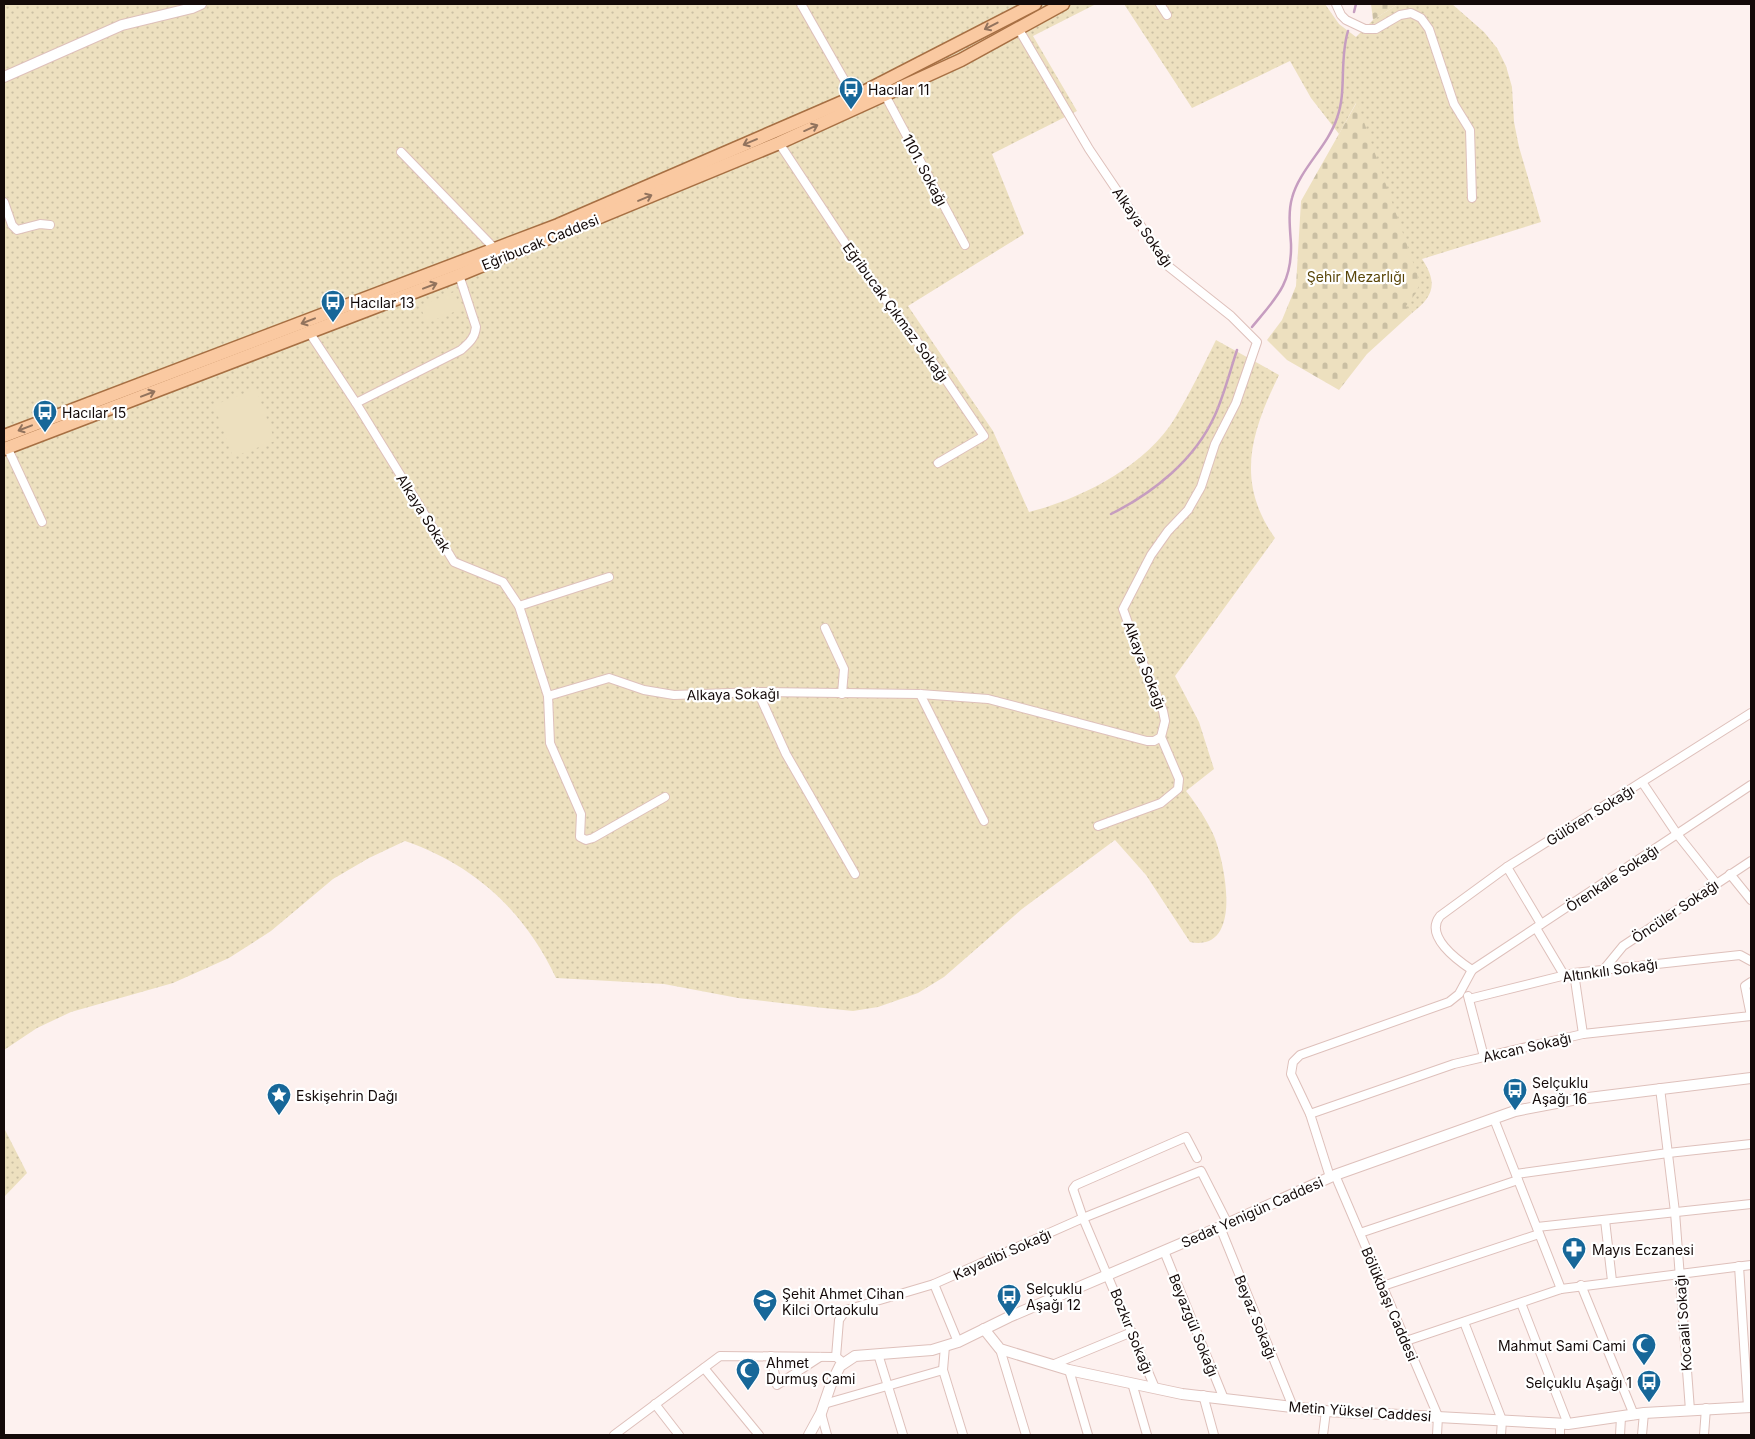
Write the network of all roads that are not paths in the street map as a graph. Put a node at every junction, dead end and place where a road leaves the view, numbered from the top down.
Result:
1 (202, 4) edge
2 (801, 4) edge
3 (1035, 4) edge
4 (1063, 4) edge
5 (1160, 4) edge
6 (1336, 4) edge
7 (1167, 14) dead end
8 (1018, 28) junction
9 (4, 78) edge
10 (885, 94) junction
11 (854, 97) junction
12 (779, 143) junction
13 (400, 152) dead end
14 (1472, 198) dead end
15 (4, 202) edge
16 (50, 225) dead end
17 (965, 245) dead end
18 (496, 250) junction
19 (459, 275) junction
20 (309, 332) junction
21 (356, 403) junction
22 (5, 444) edge
23 (938, 463) dead end
24 (42, 522) dead end
25 (609, 577) dead end
26 (519, 606) junction
27 (825, 628) dead end
28 (758, 692) junction
29 (842, 694) junction
30 (920, 694) junction
31 (548, 696) junction
32 (1751, 713) edge
33 (1160, 737) junction
34 (1642, 782) junction
35 (1749, 787) edge
36 (1751, 795) edge
37 (665, 797) dead end
38 (984, 821) dead end
39 (1098, 826) dead end
40 (1677, 834) junction
41 (1751, 861) edge
42 (1507, 867) junction
43 (855, 874) dead end
44 (1730, 874) junction
45 (1716, 883) junction
46 (1751, 900) edge
47 (1539, 926) junction
48 (1751, 961) edge
49 (1605, 968) junction
50 (1472, 970) junction
51 (1574, 973) junction
52 (1564, 975) junction
53 (1751, 982) edge
54 (1466, 985) junction
55 (1469, 999) junction
56 (1751, 1016) edge
57 (1583, 1034) junction
58 (1484, 1057) junction
59 (1751, 1078) edge
60 (1660, 1088) junction
61 (1310, 1114) junction
62 (1494, 1119) junction
63 (1751, 1144) edge
64 (1668, 1153) junction
65 (1196, 1158) dead end
66 (1201, 1171) joint
67 (1333, 1176) junction
68 (1517, 1177) junction
69 (1751, 1204) edge
70 (1675, 1212) junction
71 (1083, 1218) junction
72 (1605, 1220) junction
73 (1224, 1225) junction
74 (1538, 1231) junction
75 (1360, 1233) junction
76 (1164, 1251) junction
77 (1751, 1265) edge
78 (1739, 1266) junction
79 (1679, 1273) junction
80 (1108, 1274) junction
81 (1612, 1281) junction
82 (934, 1284) junction
83 (1582, 1285) junction
84 (1383, 1286) junction
85 (1560, 1289) junction
86 (1521, 1303) junction
87 (1464, 1322) junction
88 (984, 1329) junction
89 (1132, 1332) junction
90 (1406, 1341) junction
91 (958, 1342) junction
92 (945, 1346) junction
93 (1000, 1349) junction
94 (878, 1354) junction
95 (772, 1356) junction
96 (820, 1357) junction
97 (840, 1360) junction
98 (1052, 1365) junction
99 (704, 1368) junction
100 (943, 1370) junction
101 (1069, 1370) junction
102 (1132, 1383) junction
103 (888, 1387) junction
104 (1155, 1388) junction
105 (1203, 1395) junction
106 (1224, 1399) junction
107 (655, 1404) junction
108 (1293, 1407) junction
109 (1750, 1407) edge
110 (823, 1408) junction
111 (1706, 1408) junction
112 (1690, 1410) junction
113 (1326, 1411) junction
114 (1639, 1414) junction
115 (1438, 1416) junction
116 (1621, 1417) junction
117 (1502, 1420) junction
118 (1564, 1424) junction
119 (614, 1435) edge
120 (679, 1435) edge
121 (759, 1435) edge
122 (809, 1435) edge
123 (828, 1435) edge
124 (903, 1435) edge
125 (963, 1435) edge
126 (1026, 1435) edge
127 (1088, 1435) edge
128 (1147, 1435) edge
129 (1214, 1435) edge
130 (1323, 1435) edge
131 (1437, 1435) edge
132 (1501, 1435) edge
133 (1560, 1435) edge
134 (1620, 1435) edge
135 (1642, 1435) edge
136 (1704, 1435) edge

1 - 9 street
2 - 11 street
3 -> 11 main road, Eğribucak Caddesi
4 - 8 main road, Eğribucak Caddesi
5 - 7 street
6 - 14 street
8 - 10 main road, Eğribucak Caddesi
8 - 33 street, Alkaya Sokağı
12 -> 10 main road, Eğribucak Caddesi
10 - 17 street, 1101. Sokağı
11 -> 18 main road, Eğribucak Caddesi
19 -> 12 main road, Eğribucak Caddesi
12 - 23 street, Eğribucak Çıkmaz Sokağı
13 - 18 street
15 - 16 street
18 -> 22 main road, Eğribucak Caddesi
20 -> 19 main road, Eğribucak Caddesi
19 - 21 street
20 - 21 street, Alkaya Sokak
22 -> 20 main road, Eğribucak Caddesi
21 - 26 street, Alkaya Sokak
22 - 24 street
25 - 26 street
26 - 31 street, Alkaya Sokak
27 - 29 street
28 - 29 street, Alkaya Sokağı
28 - 31 street, Alkaya Sokağı
28 - 43 street
29 - 30 street, Alkaya Sokağı
30 - 33 street, Alkaya Sokağı
30 - 38 street
31 - 37 street, Alkaya Sokak
32 - 34 street, Gülören Sokağı
33 - 39 street
34 - 40 street
34 - 42 street, Gülören Sokağı
35 - 36 street
35 - 40 street, Örenkale Sokağı
40 - 45 street
40 - 47 street, Örenkale Sokağı
41 - 44 street, Öncüler Sokağı
42 - 47 street
42 - 50 street, Gülören Sokağı
44 - 45 street, Öncüler Sokağı
44 - 46 street
45 - 49 street, Öncüler Sokağı
47 - 50 street, Örenkale Sokağı
47 - 52 street
48 - 49 street, Altınkılı Sokağı
49 - 51 street, Altınkılı Sokağı
50 - 54 street
51 - 52 street, Altınkılı Sokağı
51 - 57 street
52 - 55 street, Altınkılı Sokağı
53 - 56 street
54 - 55 street
54 - 61 street, Bölükbaşı Caddesi
55 - 58 street
56 - 57 street, Akcan Sokağı
57 - 58 street, Akcan Sokağı
58 - 61 street, Akcan Sokağı
59 - 60 street, Sedat Yenigün Caddesi
60 - 62 street, Sedat Yenigün Caddesi
60 - 64 street, Kocaali Sokağı
61 - 67 street, Bölükbaşı Caddesi
62 - 67 street, Sedat Yenigün Caddesi
62 - 68 street
63 - 64 street
64 - 68 street
64 - 70 street, Kocaali Sokağı
65 - 71 street, Bozkır Sokağı
66 - 71 street, Kayadibi Sokağı
66 - 73 street, Beyaz Sokağı
67 - 73 street, Sedat Yenigün Caddesi
67 - 75 street, Bölükbaşı Caddesi
68 - 74 street
68 - 75 street
69 - 70 street
70 - 72 street
70 - 79 street, Kocaali Sokağı
71 - 80 street, Bozkır Sokağı
71 - 82 street, Kayadibi Sokağı
72 - 74 street
72 - 81 street
73 - 76 street, Sedat Yenigün Caddesi
73 - 108 street, Beyaz Sokağı
74 - 84 street
74 - 85 street
75 - 84 street, Bölükbaşı Caddesi
76 - 80 street, Sedat Yenigün Caddesi
76 - 106 street, Beyazgül Sokağı
77 - 78 street
78 - 79 street
78 - 109 street
79 - 81 street
79 - 112 street, Kocaali Sokağı
80 - 88 street, Sedat Yenigün Caddesi
80 - 89 street, Bozkır Sokağı
81 - 83 street
82 - 91 street
82 - 97 street, Kayadibi Sokağı
83 - 85 street
83 - 114 street
84 - 90 street, Bölükbaşı Caddesi
85 - 86 street
86 - 87 street
86 - 118 street
87 - 90 street
87 - 117 street
88 - 91 street, Sedat Yenigün Caddesi
88 - 93 street
89 - 98 street
89 - 104 street, Bozkır Sokağı
90 - 115 street, Bölükbaşı Caddesi
91 - 92 street, Sedat Yenigün Caddesi
92 - 94 street, Sedat Yenigün Caddesi
92 - 100 street
93 - 98 street, Metin Yüksel Caddesi
93 - 126 street
94 - 97 street, Sedat Yenigün Caddesi
94 - 103 street
95 - 96 street
95 - 96 street
95 - 99 street
96 - 97 street
97 - 110 street
98 - 101 street, Metin Yüksel Caddesi
99 - 107 street
99 - 121 street
100 - 103 street
100 - 125 street
101 - 102 street, Metin Yüksel Caddesi
101 - 127 street
102 - 104 street, Metin Yüksel Caddesi
102 - 128 street
103 - 110 street
103 - 124 street
104 - 105 street, Metin Yüksel Caddesi
105 - 106 street, Metin Yüksel Caddesi
105 - 129 street
106 - 108 street, Metin Yüksel Caddesi
107 - 119 street
107 - 120 street
108 - 113 street, Metin Yüksel Caddesi
109 - 111 street, Metin Yüksel Caddesi
110 - 122 street
110 - 123 street
111 - 112 street, Metin Yüksel Caddesi
111 - 136 street
112 - 114 street, Metin Yüksel Caddesi
113 - 115 street, Metin Yüksel Caddesi
113 - 130 street
114 - 116 street, Metin Yüksel Caddesi
114 - 135 street
115 - 117 street, Metin Yüksel Caddesi
115 - 131 street, Bölükbaşı Caddesi
116 - 118 street, Metin Yüksel Caddesi
116 - 134 street
117 - 118 street, Metin Yüksel Caddesi
117 - 132 street
118 - 133 street

